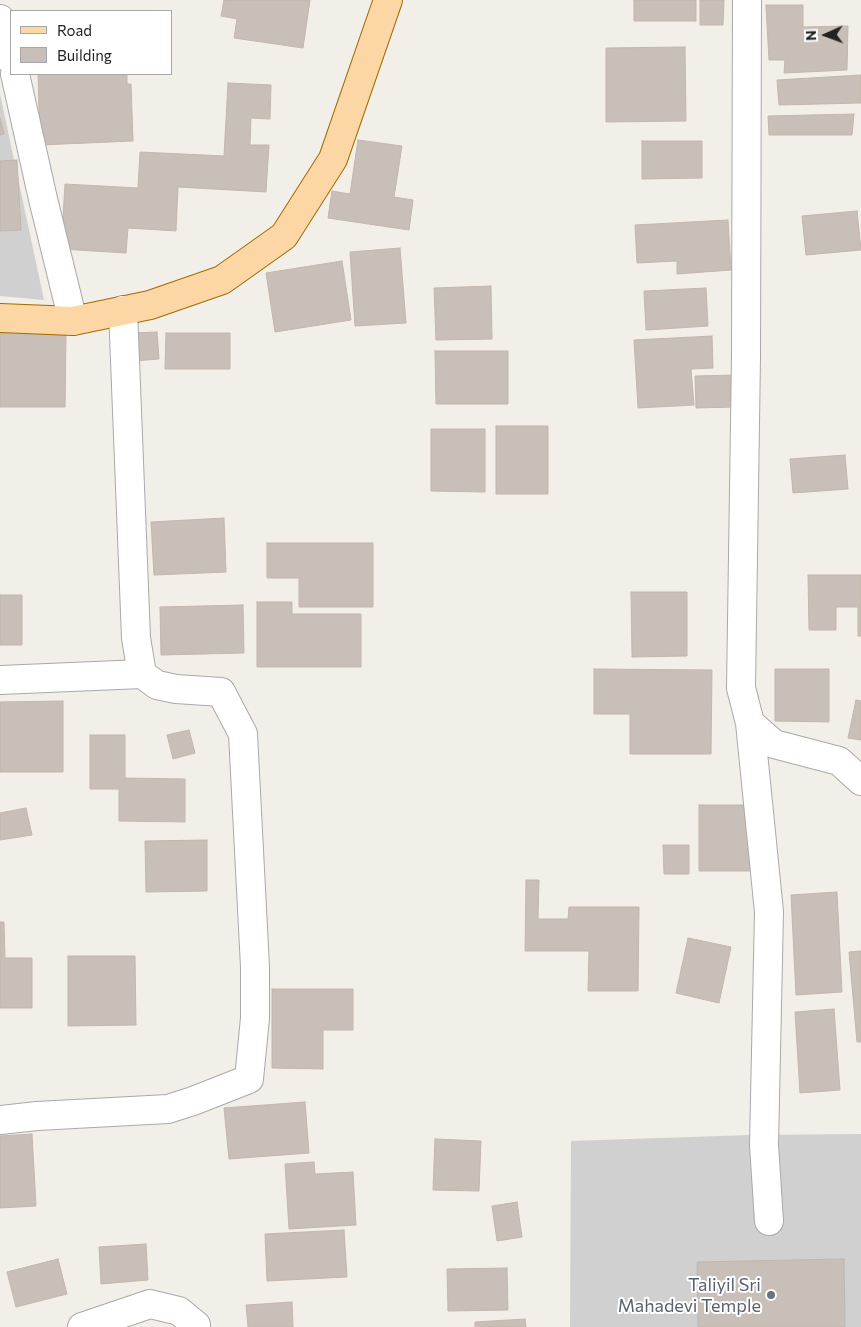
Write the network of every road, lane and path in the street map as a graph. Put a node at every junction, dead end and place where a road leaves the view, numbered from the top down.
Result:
1 (388, 0) edge
2 (747, 0) edge
3 (0, 19) edge
4 (10, 56) edge
5 (15, 75) edge
6 (123, 310) junction
7 (0, 318) edge
8 (73, 321) junction
9 (142, 674) junction
10 (0, 680) edge
11 (750, 723) junction
12 (861, 782) edge
13 (0, 1120) edge
14 (770, 1221) dead end
15 (82, 1327) edge
16 (196, 1327) edge

1 - 6 main road
2 - 11 street
3 - 4 street
5 - 8 street
6 - 8 main road
6 - 9 street
7 - 8 main road
9 - 10 street
9 - 13 street
11 - 12 street
11 - 14 street
15 - 16 street

